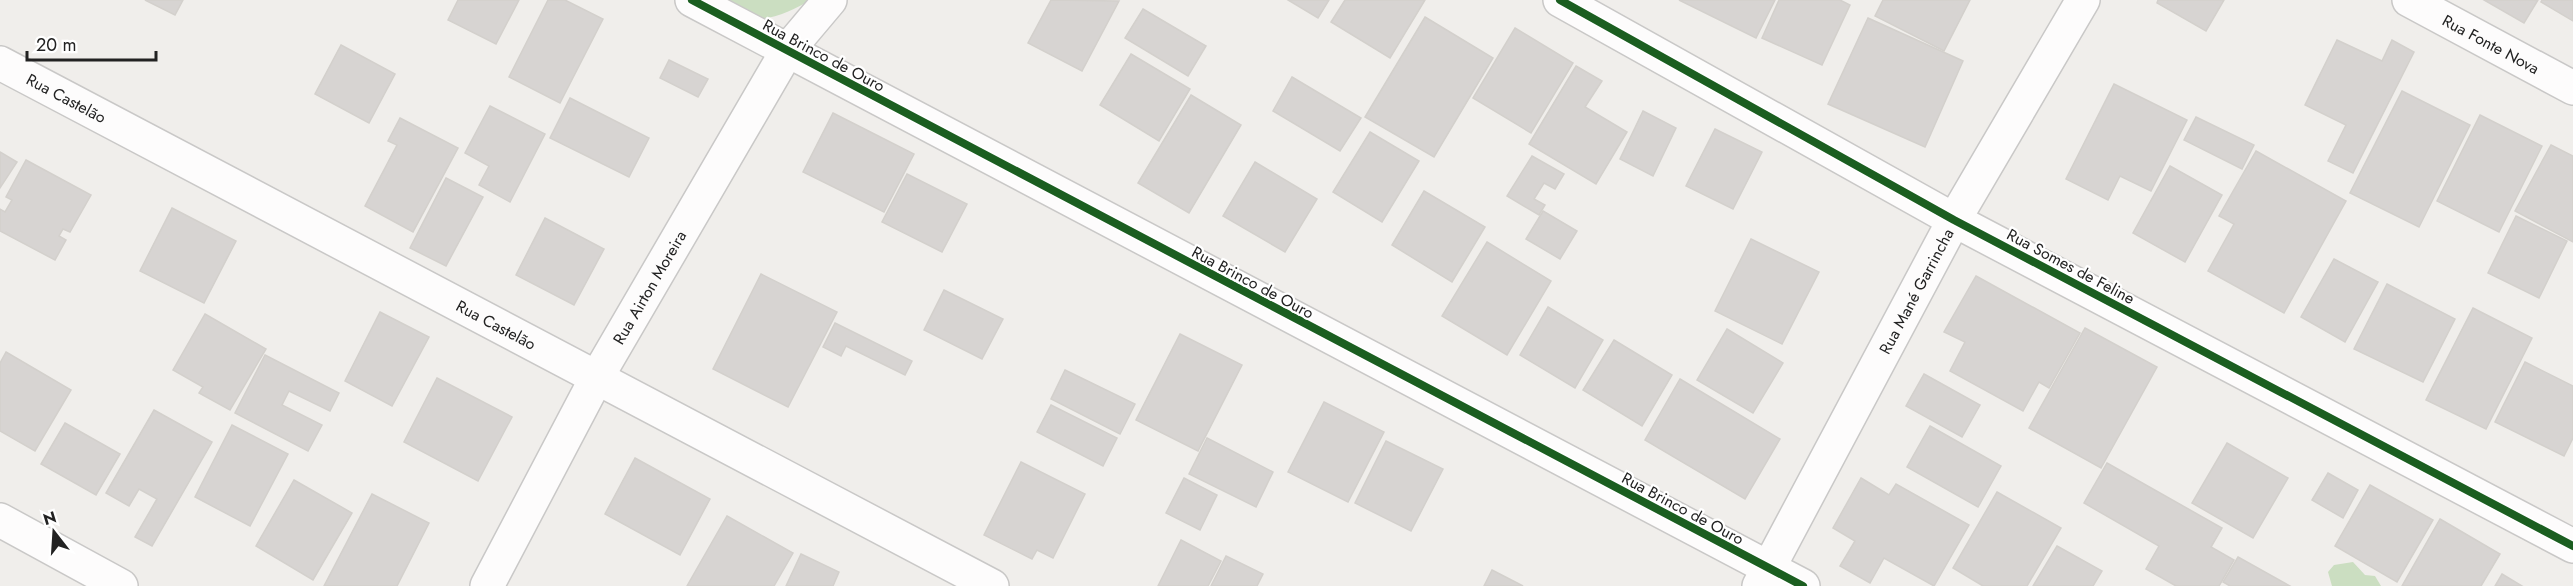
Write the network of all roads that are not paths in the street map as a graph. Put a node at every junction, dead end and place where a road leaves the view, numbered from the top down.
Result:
1 (692, 0) edge
2 (830, 0) edge
3 (1560, 0) edge
4 (2084, 0) edge
5 (2409, 0) edge
6 (786, 51) junction
7 (0, 63) edge
8 (2573, 88) edge
9 (1954, 220) junction
10 (597, 377) junction
11 (0, 520) edge
12 (2573, 546) edge
13 (1764, 577) edge
14 (121, 586) edge
15 (487, 586) edge
16 (992, 586) edge
17 (1803, 586) edge

1 - 6 street, Rua Brinco de Ouro
2 - 6 street, Rua Airton Moreira
3 - 9 street, Rua Somes de Feline
4 - 9 street, Rua Mané Garrincha
5 - 8 street, Rua Fonte Nova
6 - 10 street, Rua Airton Moreira
6 - 13 street, Rua Brinco de Ouro
7 - 10 street, Rua Castelão
9 - 12 street, Rua Somes de Feline
9 - 13 street, Rua Mané Garrincha
10 - 15 street, Rua Airton Moreira
10 - 16 street, Rua Castelão
11 - 14 street
13 - 17 street, Rua Brinco de Ouro

